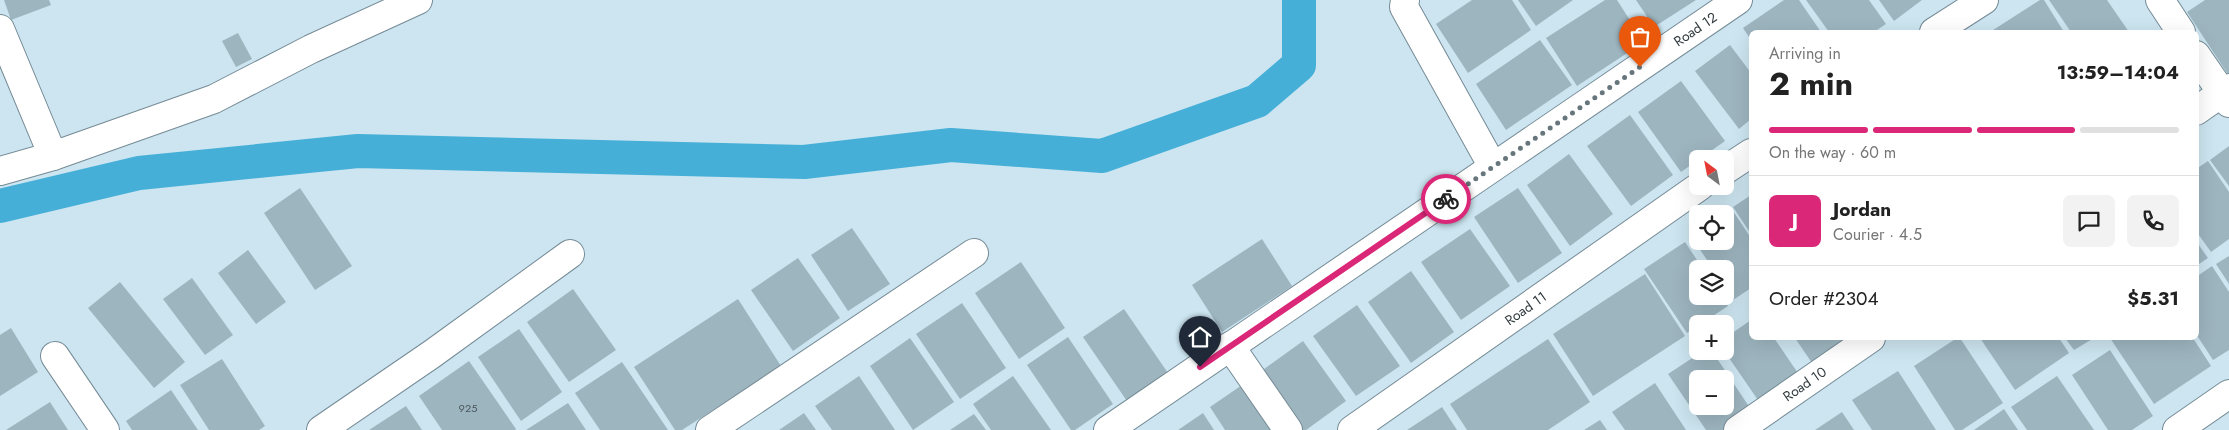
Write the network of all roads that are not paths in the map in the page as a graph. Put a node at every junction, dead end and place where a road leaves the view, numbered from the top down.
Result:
1 (418, 0) edge
2 (1406, 0) edge
3 (1738, 0) edge
4 (1984, 0) edge
5 (2160, 0) edge
6 (0, 29) edge
7 (1937, 30) edge
8 (2180, 30) edge
9 (2199, 59) edge
10 (2226, 95) edge
11 (2199, 109) edge
12 (1749, 154) edge
13 (53, 156) junction
14 (1734, 164) edge
15 (1493, 167) junction
16 (0, 172) edge
17 (1689, 194) edge
18 (974, 253) dead end
19 (570, 254) dead end
20 (1867, 340) edge
21 (1230, 346) junction
22 (55, 356) dead end
23 (2229, 394) edge
24 (105, 430) edge
25 (321, 430) edge
26 (710, 430) edge
27 (1108, 430) edge
28 (1288, 430) edge
29 (1352, 430) edge
30 (1738, 430) edge
31 (2177, 430) edge

1 - 13 street
2 - 15 street
3 - 15 street, Road 12
4 - 7 street
5 - 8 street
6 - 13 street
9 - 10 street
10 - 11 street
12 - 14 street
13 - 16 street
15 - 21 street, Road 12
17 - 29 street, Road 11
18 - 26 street
19 - 25 street
20 - 30 street, Road 10
21 - 27 street, Road 12
21 - 28 street
22 - 24 street
23 - 31 street

